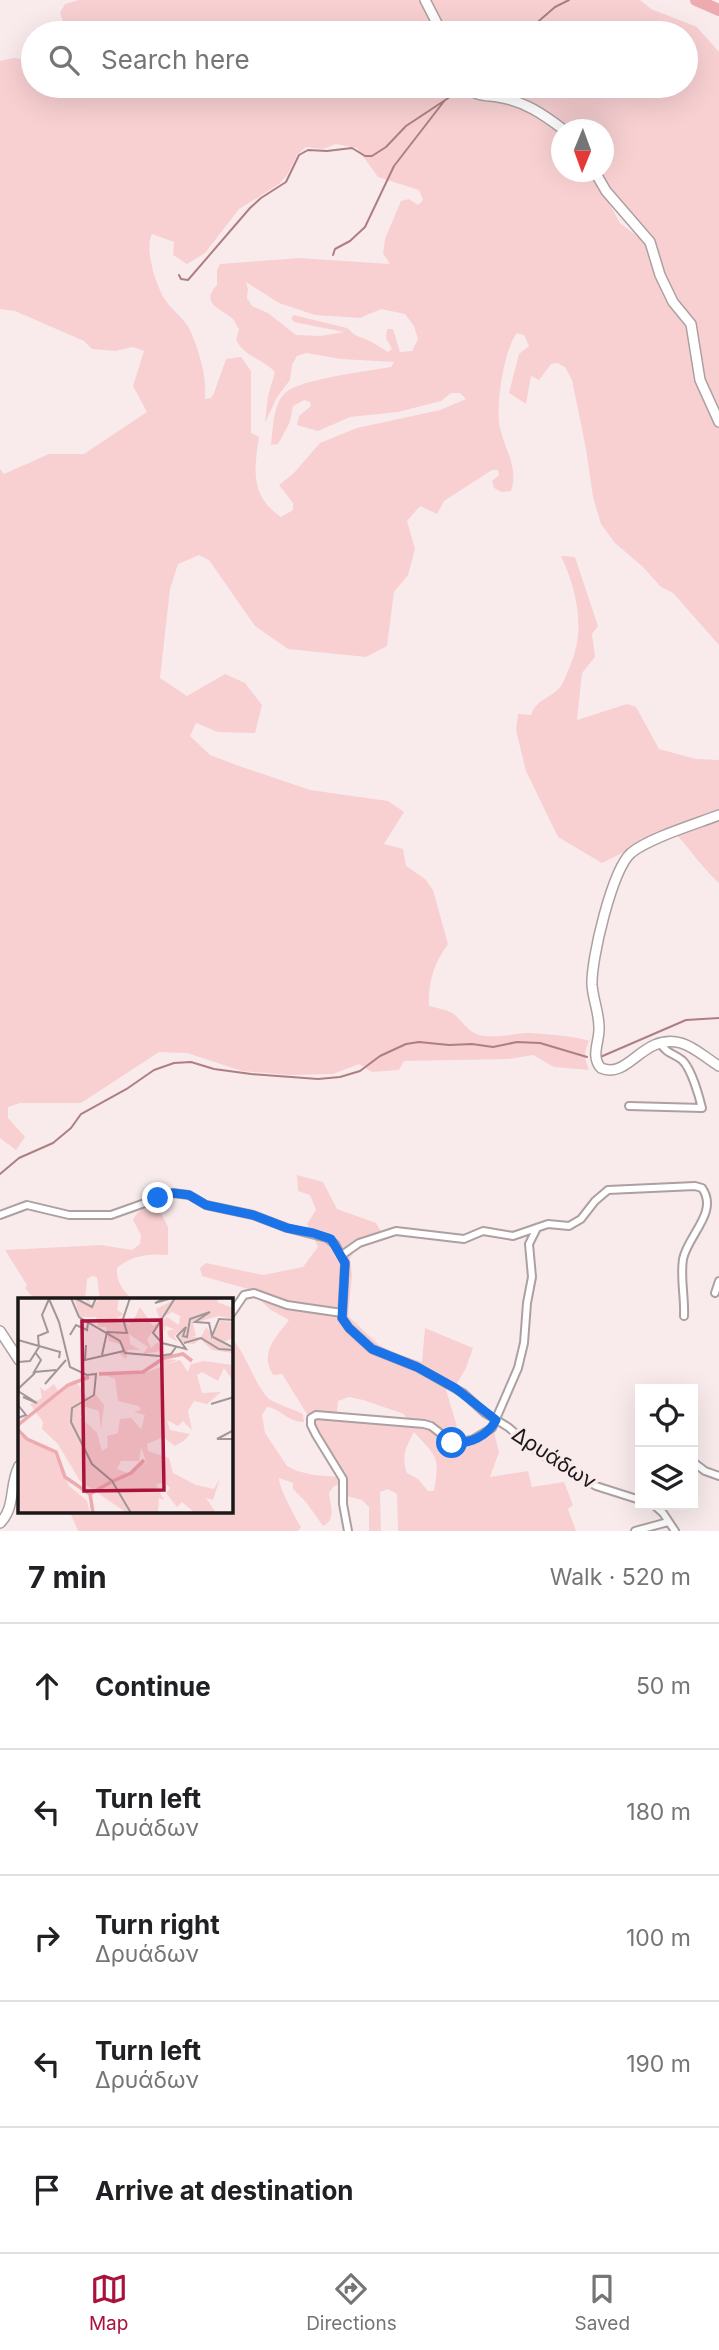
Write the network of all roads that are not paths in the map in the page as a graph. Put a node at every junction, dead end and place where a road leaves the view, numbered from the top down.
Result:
1 (425, 0) edge
2 (436, 21) edge
3 (502, 98) edge
4 (551, 120) edge
5 (601, 182) edge
6 (719, 422) edge
7 (719, 815) edge
8 (660, 1043) junction
9 (719, 1066) edge
10 (629, 1106) dead end
11 (0, 1216) edge
12 (537, 1228) junction
13 (342, 1255) junction
14 (719, 1281) edge
15 (715, 1293) dead end
16 (233, 1311) edge
17 (342, 1313) junction
18 (684, 1316) dead end
19 (0, 1331) edge
20 (18, 1358) edge
21 (496, 1420) junction
22 (698, 1466) edge
23 (18, 1468) edge
24 (719, 1476) edge
25 (635, 1499) edge
26 (659, 1510) edge
27 (664, 1510) edge
28 (663, 1513) junction
29 (668, 1522) junction
30 (0, 1523) edge
31 (348, 1531) edge
32 (635, 1531) edge
33 (675, 1531) edge

1 - 2 street
3 - 4 street
5 - 6 street
7 - 8 street
8 - 9 street
8 - 10 street
11 - 13 street
12 - 13 street
12 - 18 street
12 - 21 street
13 - 17 street
14 - 15 street
16 - 17 street
17 - 21 street, Δρυάδων
19 - 20 street
21 - 25 street, Δρυάδων
21 - 31 street
22 - 24 street
23 - 30 street
26 - 28 street
27 - 28 street
28 - 29 street
29 - 32 street
29 - 33 street

